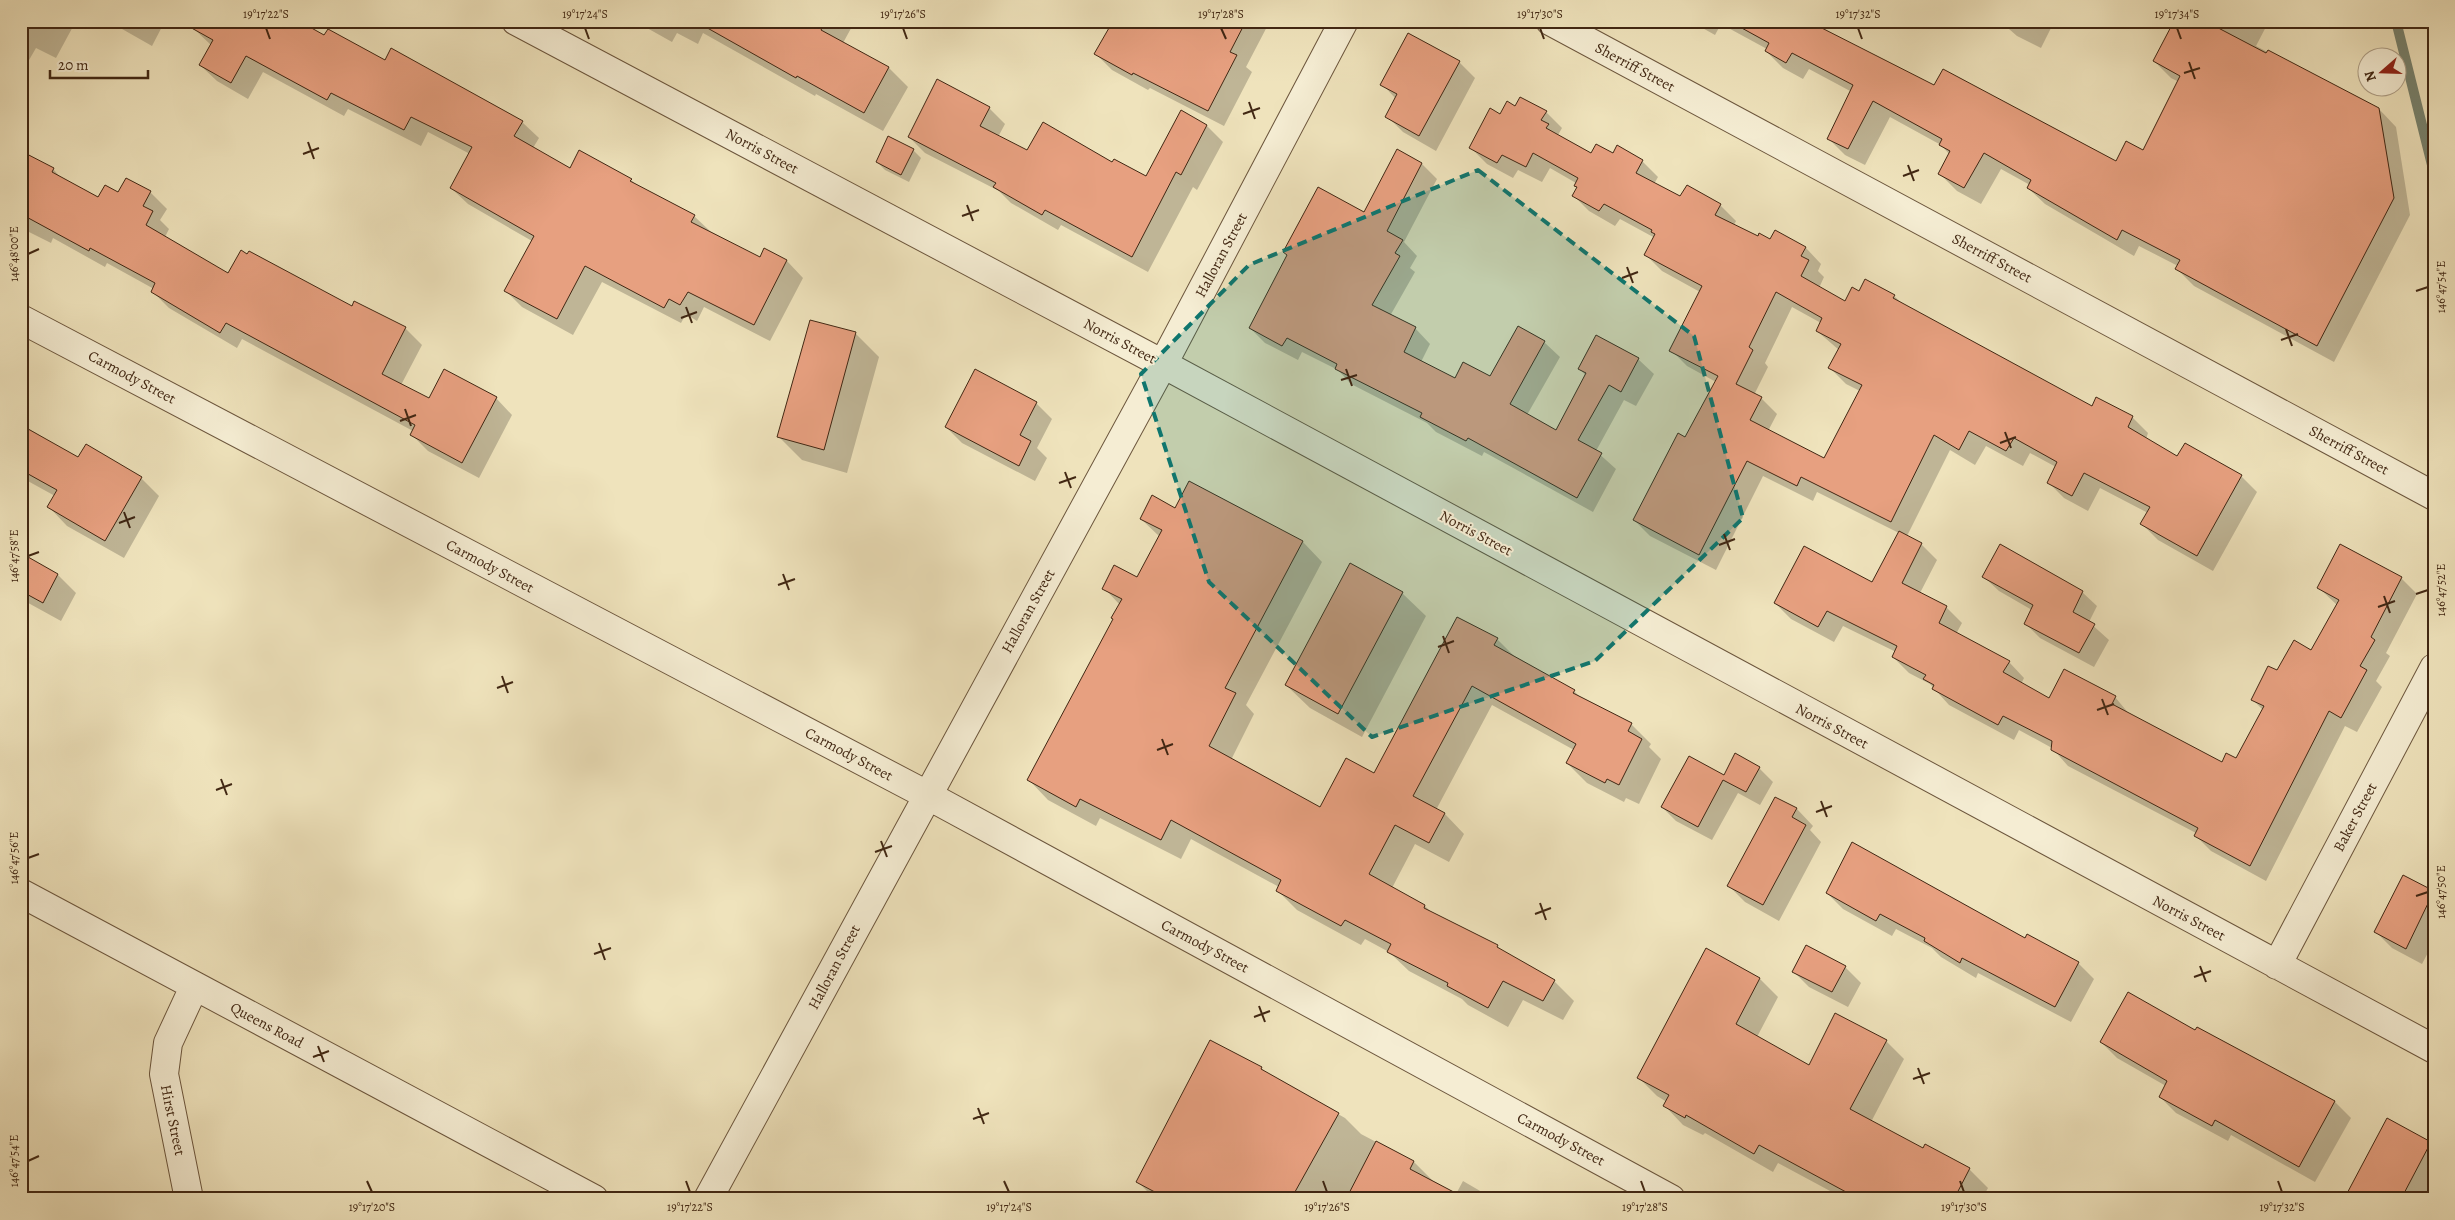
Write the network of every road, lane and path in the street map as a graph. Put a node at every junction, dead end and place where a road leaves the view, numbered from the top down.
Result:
1 (516, 21) edge
2 (1344, 21) edge
3 (1550, 21) edge
4 (21, 319) edge
5 (1163, 364) junction
6 (2434, 496) edge
7 (2434, 668) edge
8 (927, 795) junction
9 (21, 893) edge
10 (2277, 965) junction
11 (194, 986) junction
12 (2434, 1050) edge
13 (189, 1199) edge
14 (594, 1199) edge
15 (708, 1199) edge
16 (1671, 1199) edge

1 - 5 street, Norris Street
2 - 5 street, Halloran Street
3 - 6 street, Sherriff Street
4 - 8 street, Carmody Street
5 - 8 street, Halloran Street
5 - 10 street, Norris Street
7 - 10 street, Baker Street
8 - 15 street, Halloran Street
8 - 16 street, Carmody Street
9 - 11 street, Queens Road
10 - 12 street, Norris Street
11 - 13 street, Hirst Street
11 - 14 street, Queens Road

